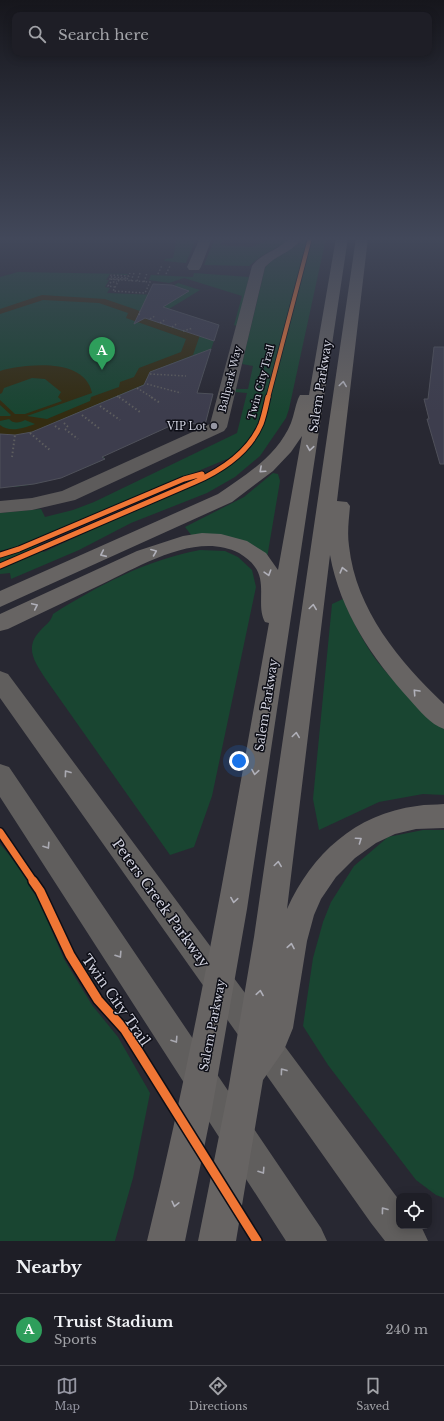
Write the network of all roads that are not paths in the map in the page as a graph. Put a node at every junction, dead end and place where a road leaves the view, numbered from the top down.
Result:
1 (251, 296) edge
2 (333, 296) edge
3 (354, 296) edge
4 (322, 368) junction
5 (335, 444) junction
6 (0, 507) edge
7 (0, 600) edge
8 (0, 623) edge
9 (275, 650) junction
10 (0, 680) edge
11 (444, 719) edge
12 (0, 775) edge
13 (444, 816) edge
14 (248, 1073) junction
15 (301, 1230) edge
16 (166, 1241) edge
17 (217, 1241) edge
18 (408, 1241) edge

1 - 6 lane, Ballpark Way
2 - 4 highway, Salem Parkway
5 -> 3 highway, Salem Parkway
4 -> 7 highway
4 -> 9 highway, Salem Parkway
11 -> 5 highway
14 -> 5 highway, Salem Parkway
8 -> 9 highway
9 -> 16 highway, Salem Parkway
18 -> 10 main road, Peters Creek Parkway
12 -> 15 main road
14 -> 13 highway
14 - 17 highway, Salem Parkway

